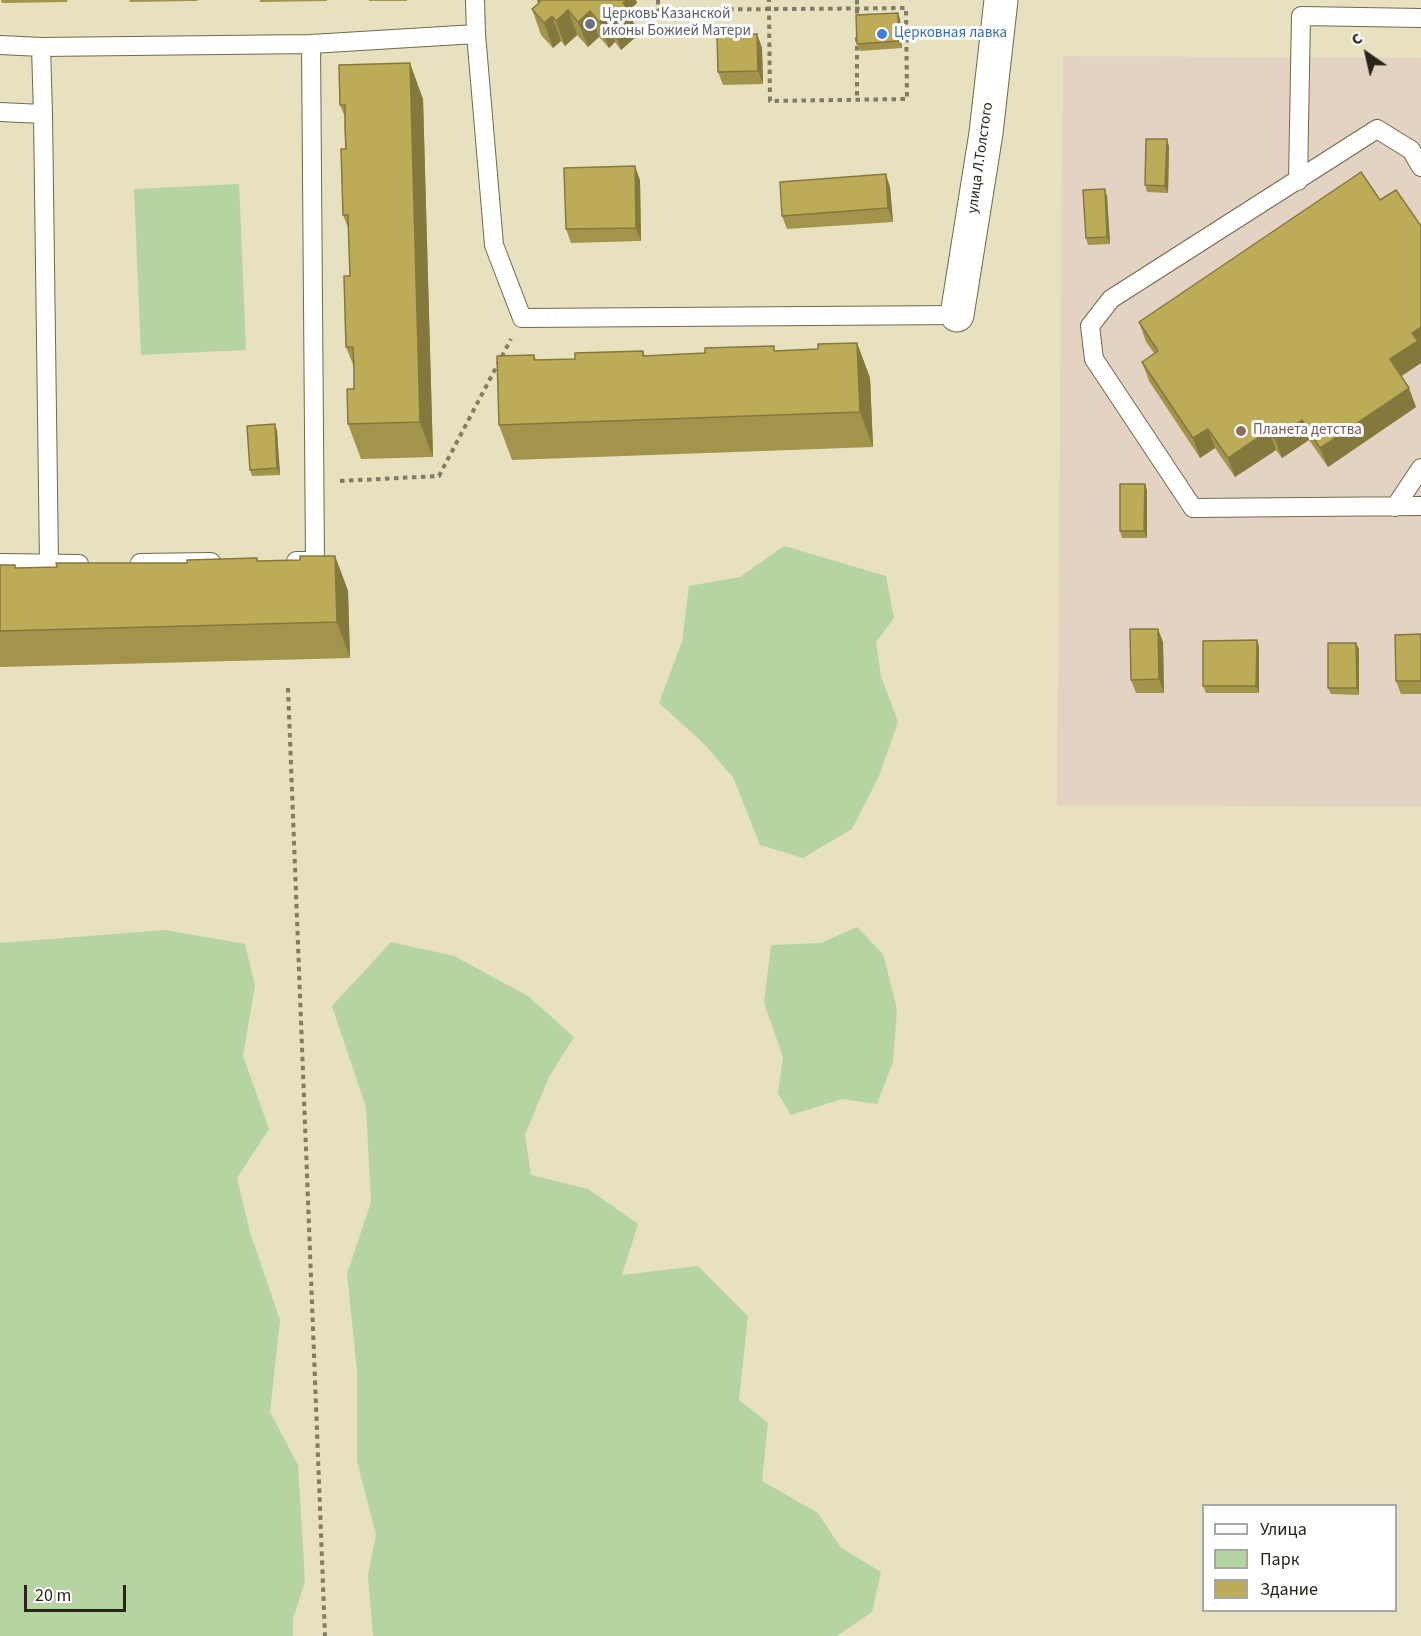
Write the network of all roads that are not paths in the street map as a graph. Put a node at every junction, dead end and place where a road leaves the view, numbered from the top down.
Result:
1 (475, 0) edge
2 (1001, 0) edge
3 (1421, 18) edge
4 (476, 34) junction
5 (311, 44) junction
6 (0, 45) edge
7 (41, 47) junction
8 (0, 112) edge
9 (43, 114) junction
10 (1421, 166) edge
11 (1298, 181) junction
12 (957, 315) joint
13 (1421, 468) edge
14 (1421, 506) edge
15 (1395, 507) junction
16 (281, 561) edge
17 (234, 562) edge
18 (0, 563) edge
19 (49, 564) junction
20 (95, 564) edge
21 (118, 564) edge

1 - 4 lane
2 - 12 street, улица Л.Толстого
3 - 11 lane
4 - 5 lane
4 - 12 lane
5 - 7 lane
5 - 16 lane
6 - 7 lane
7 - 9 lane
8 - 9 lane
9 - 19 lane
10 - 11 lane
11 - 15 lane
13 - 15 lane
14 - 15 lane
17 - 21 lane
18 - 19 lane
19 - 20 lane

